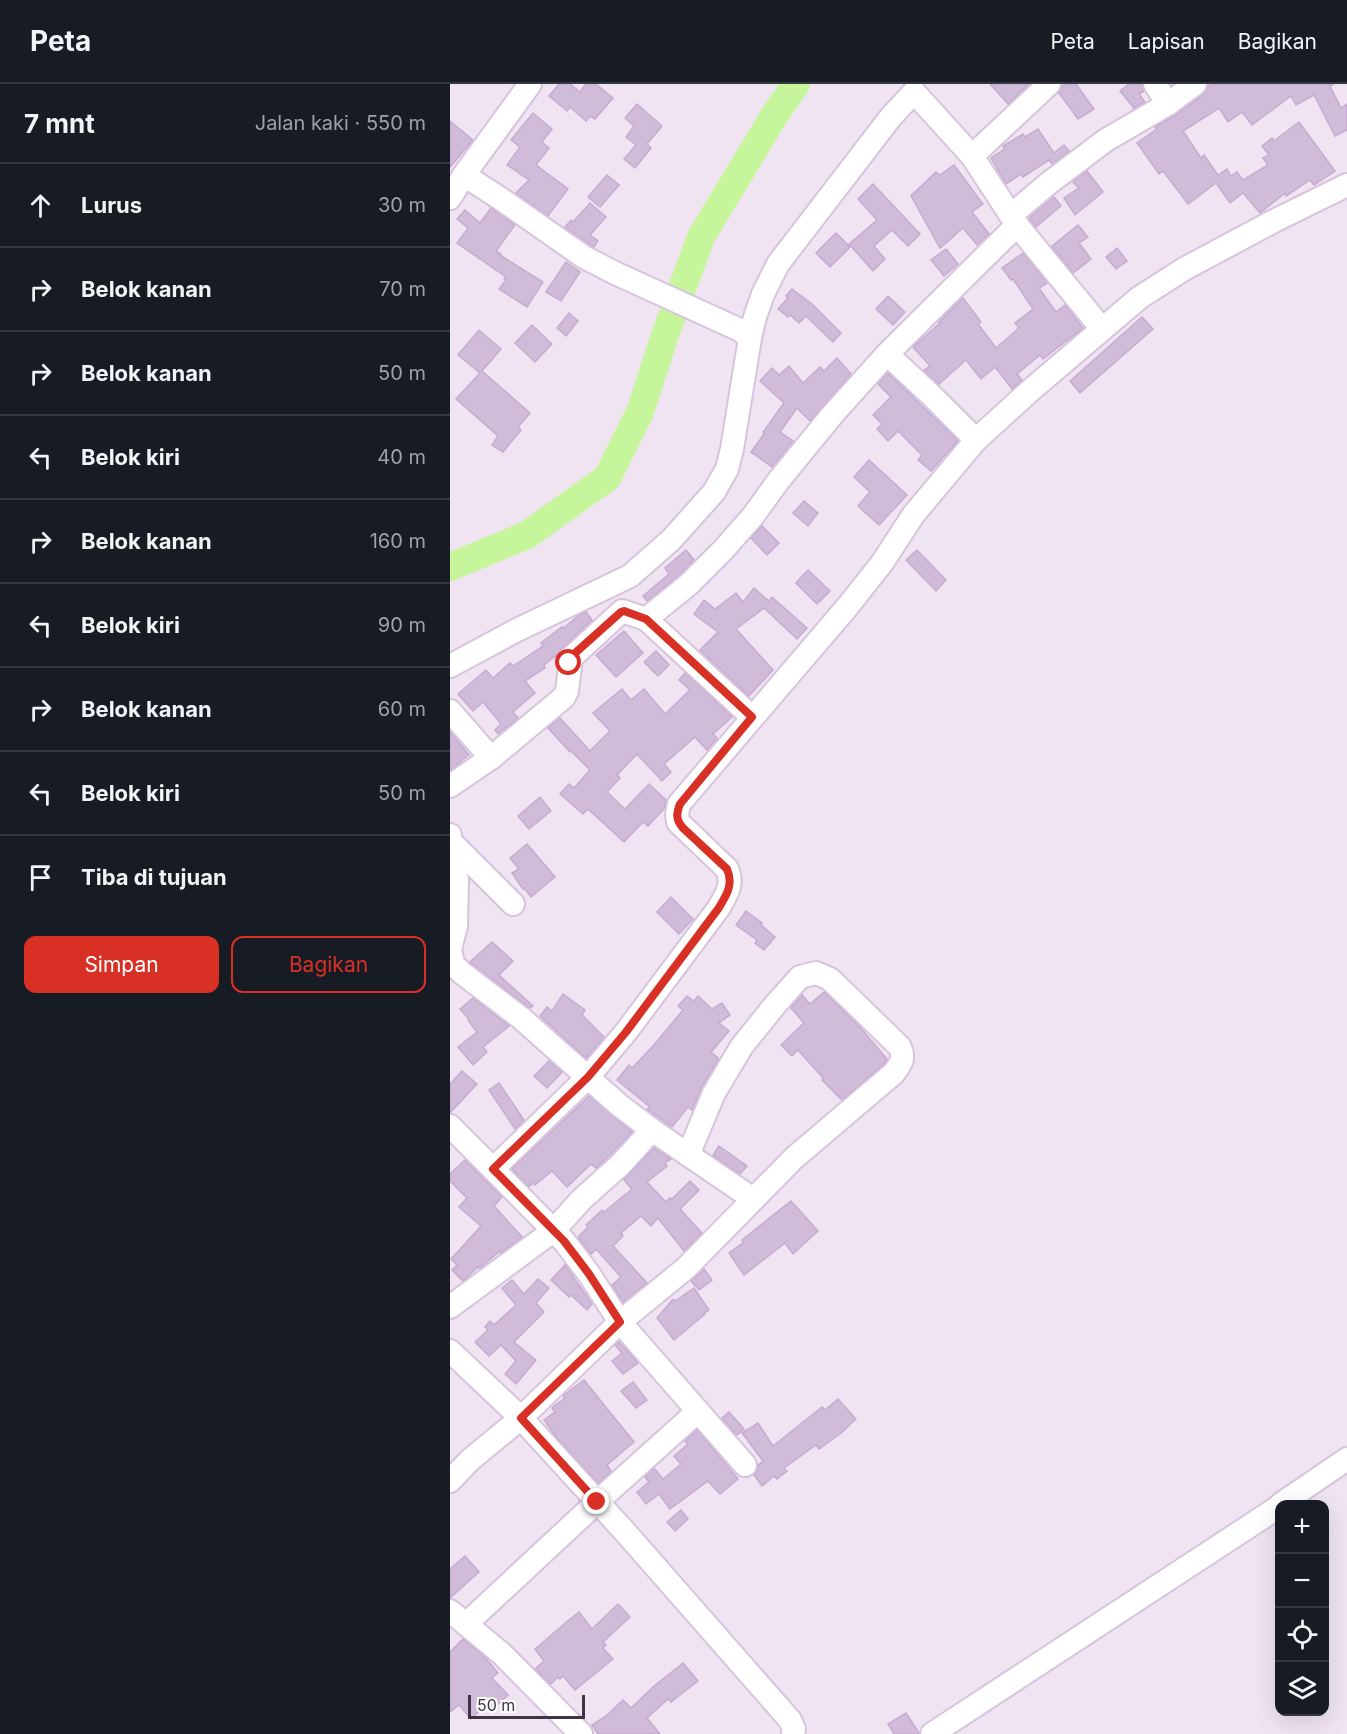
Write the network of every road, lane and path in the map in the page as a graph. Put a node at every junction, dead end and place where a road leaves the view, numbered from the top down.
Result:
1 (530, 84) edge
2 (1049, 84) edge
3 (1155, 84) edge
4 (1195, 84) edge
5 (917, 88) edge
6 (1168, 104) junction
7 (972, 156) junction
8 (464, 175) junction
9 (1347, 185) edge
10 (450, 198) edge
11 (1014, 220) junction
12 (1102, 329) junction
13 (745, 334) junction
14 (887, 354) junction
15 (976, 440) junction
16 (646, 619) junction
17 (450, 666) edge
18 (450, 711) edge
19 (752, 717) junction
20 (491, 758) junction
21 (450, 786) edge
22 (450, 838) edge
23 (513, 904) dead end
24 (588, 1077) junction
25 (450, 1126) edge
26 (652, 1130) junction
27 (688, 1155) junction
28 (493, 1169) junction
29 (753, 1199) junction
30 (553, 1231) junction
31 (450, 1307) edge
32 (620, 1322) junction
33 (450, 1351) edge
34 (697, 1412) junction
35 (521, 1418) junction
36 (1347, 1459) edge
37 (745, 1465) dead end
38 (450, 1481) edge
39 (1287, 1500) edge
40 (597, 1502) junction
41 (1275, 1508) edge
42 (458, 1618) edge
43 (581, 1734) edge
44 (793, 1734) edge
45 (932, 1734) edge

1 - 8 street
2 - 7 street
3 - 6 street
4 - 6 street
5 - 7 street
5 - 13 street
6 - 11 street
7 - 11 street
8 - 10 street
8 - 13 street
9 - 12 street
11 - 12 street
11 - 14 street
12 - 15 street
13 - 17 street
14 - 15 street
14 - 16 street
15 - 19 street
16 - 19 street
16 - 20 street
18 - 20 street
19 - 24 street
20 - 21 street
22 - 23 street
22 - 24 street
24 - 26 street
24 - 28 street
25 - 28 street
26 - 27 street
26 - 30 street
27 - 29 street
27 - 29 street
28 - 30 street
29 - 32 street
30 - 31 street
30 - 32 street
32 - 34 street
32 - 35 street
33 - 35 street
34 - 37 street
34 - 40 street
35 - 38 street
35 - 40 street
36 - 39 street
40 - 42 street
40 - 44 street
41 - 45 street
42 - 43 street

